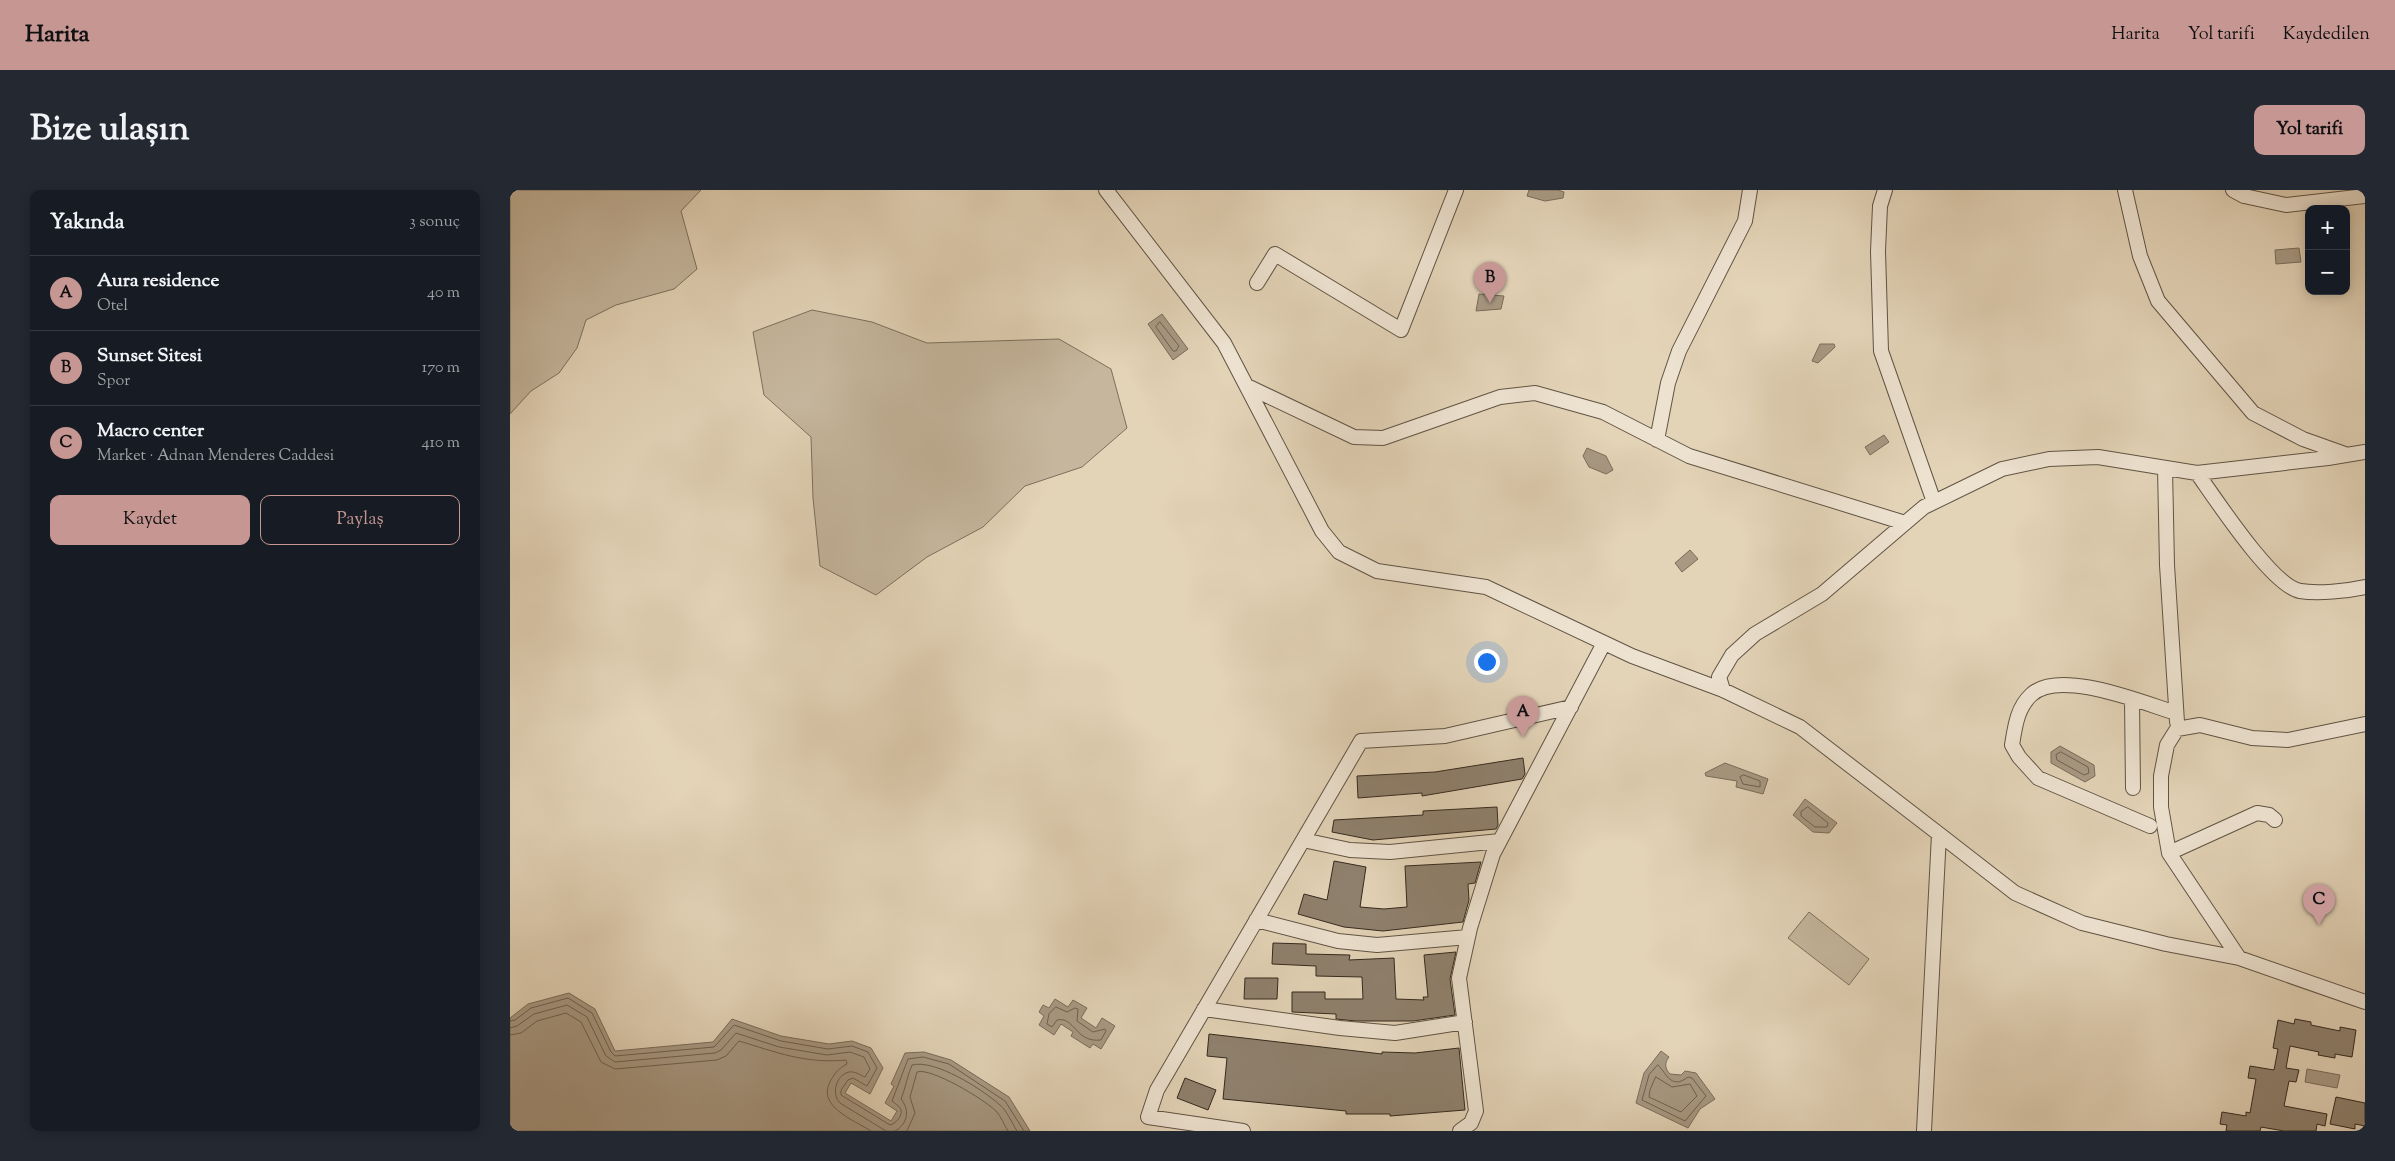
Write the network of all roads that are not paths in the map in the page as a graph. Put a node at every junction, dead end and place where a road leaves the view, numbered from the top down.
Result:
1 (1106, 190) edge
2 (1456, 190) edge
3 (1750, 190) edge
4 (1885, 190) edge
5 (2125, 190) edge
6 (2233, 190) edge
7 (2365, 196) edge
8 (1257, 283) dead end
9 (1247, 386) junction
10 (1657, 440) junction
11 (2365, 452) edge
12 (2346, 455) junction
13 (2165, 468) junction
14 (2197, 473) junction
15 (1934, 502) junction
16 (1905, 523) junction
17 (2365, 587) edge
18 (1604, 643) junction
19 (1723, 690) junction
20 (2132, 700) junction
21 (1571, 707) junction
22 (2176, 713) junction
23 (2365, 724) edge
24 (2178, 729) junction
25 (2133, 788) dead end
26 (2275, 820) dead end
27 (2150, 826) dead end
28 (1938, 834) junction
29 (1303, 840) junction
30 (1500, 841) junction
31 (2169, 853) junction
32 (1256, 920) junction
33 (1468, 937) junction
34 (2239, 958) junction
35 (2365, 1002) edge
36 (1204, 1009) junction
37 (1465, 1022) junction
38 (1243, 1131) edge
39 (1460, 1131) edge
40 (1924, 1131) edge

1 - 9 street
2 - 8 street
3 - 10 street
4 - 15 street
5 - 12 street
6 - 7 street
9 - 10 street
9 - 18 street
10 - 16 street
11 - 12 street
12 - 14 street
13 - 14 street
13 - 15 street
13 - 22 street
14 - 17 street
15 - 16 street
16 - 19 street
18 - 19 street
18 - 21 street
19 - 28 street
20 - 22 street
20 - 25 street
20 - 27 street
21 - 29 street
21 - 30 street
22 - 24 street
23 - 24 street
24 - 31 street
26 - 31 street
28 - 34 street
28 - 40 street
29 - 30 street
29 - 32 street
30 - 33 street
31 - 34 street
32 - 33 street
32 - 36 street
33 - 37 street
34 - 35 street
36 - 37 street
36 - 38 street
37 - 39 street

